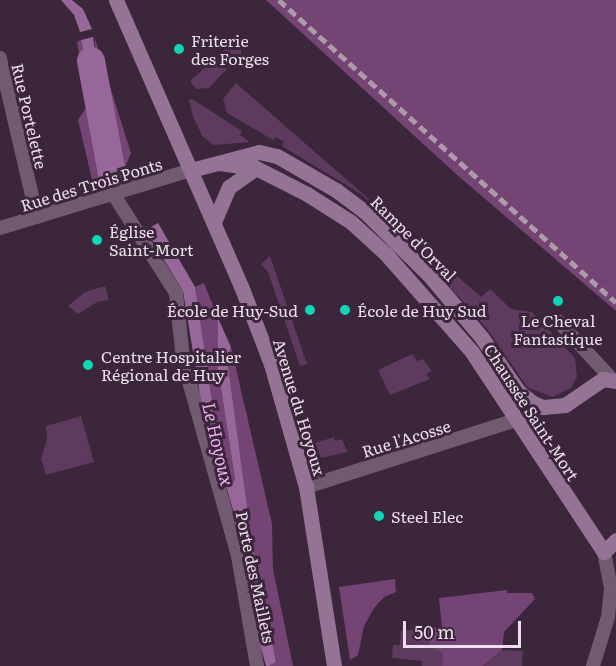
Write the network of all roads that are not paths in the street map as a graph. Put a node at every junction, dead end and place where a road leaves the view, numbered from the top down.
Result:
1 (116, 0) edge
2 (0, 58) edge
3 (219, 162) junction
4 (256, 168) junction
5 (191, 170) junction
6 (114, 195) junction
7 (37, 217) junction
8 (214, 222) junction
9 (0, 228) edge
10 (558, 321) dead end
11 (613, 379) edge
12 (516, 420) junction
13 (306, 487) junction
14 (616, 540) edge
15 (604, 552) junction
16 (257, 666) edge
17 (334, 666) edge
18 (593, 666) edge

1 - 5 street, Avenue du Hoyoux
2 - 7 street, Rue Portelette
3 - 4 street, Chaussée Saint-Mort
3 - 5 street, Rampe d'Orval
3 - 11 street, Rampe d'Orval
4 - 8 street
4 - 12 street, Chaussée Saint-Mort
5 - 6 street, Rue des Trois Ponts
5 - 8 street, Avenue du Hoyoux
6 - 7 street, Rue des Trois Ponts
6 - 16 street, Porte des Maillets
7 - 9 street, Rue des Trois Ponts
8 - 13 street, Avenue du Hoyoux
10 - 11 street
12 - 13 street, Rue l'Acosse
12 - 15 street, Chaussée Saint-Mort
13 - 17 street, Avenue du Hoyoux
14 - 15 street
15 - 18 street

